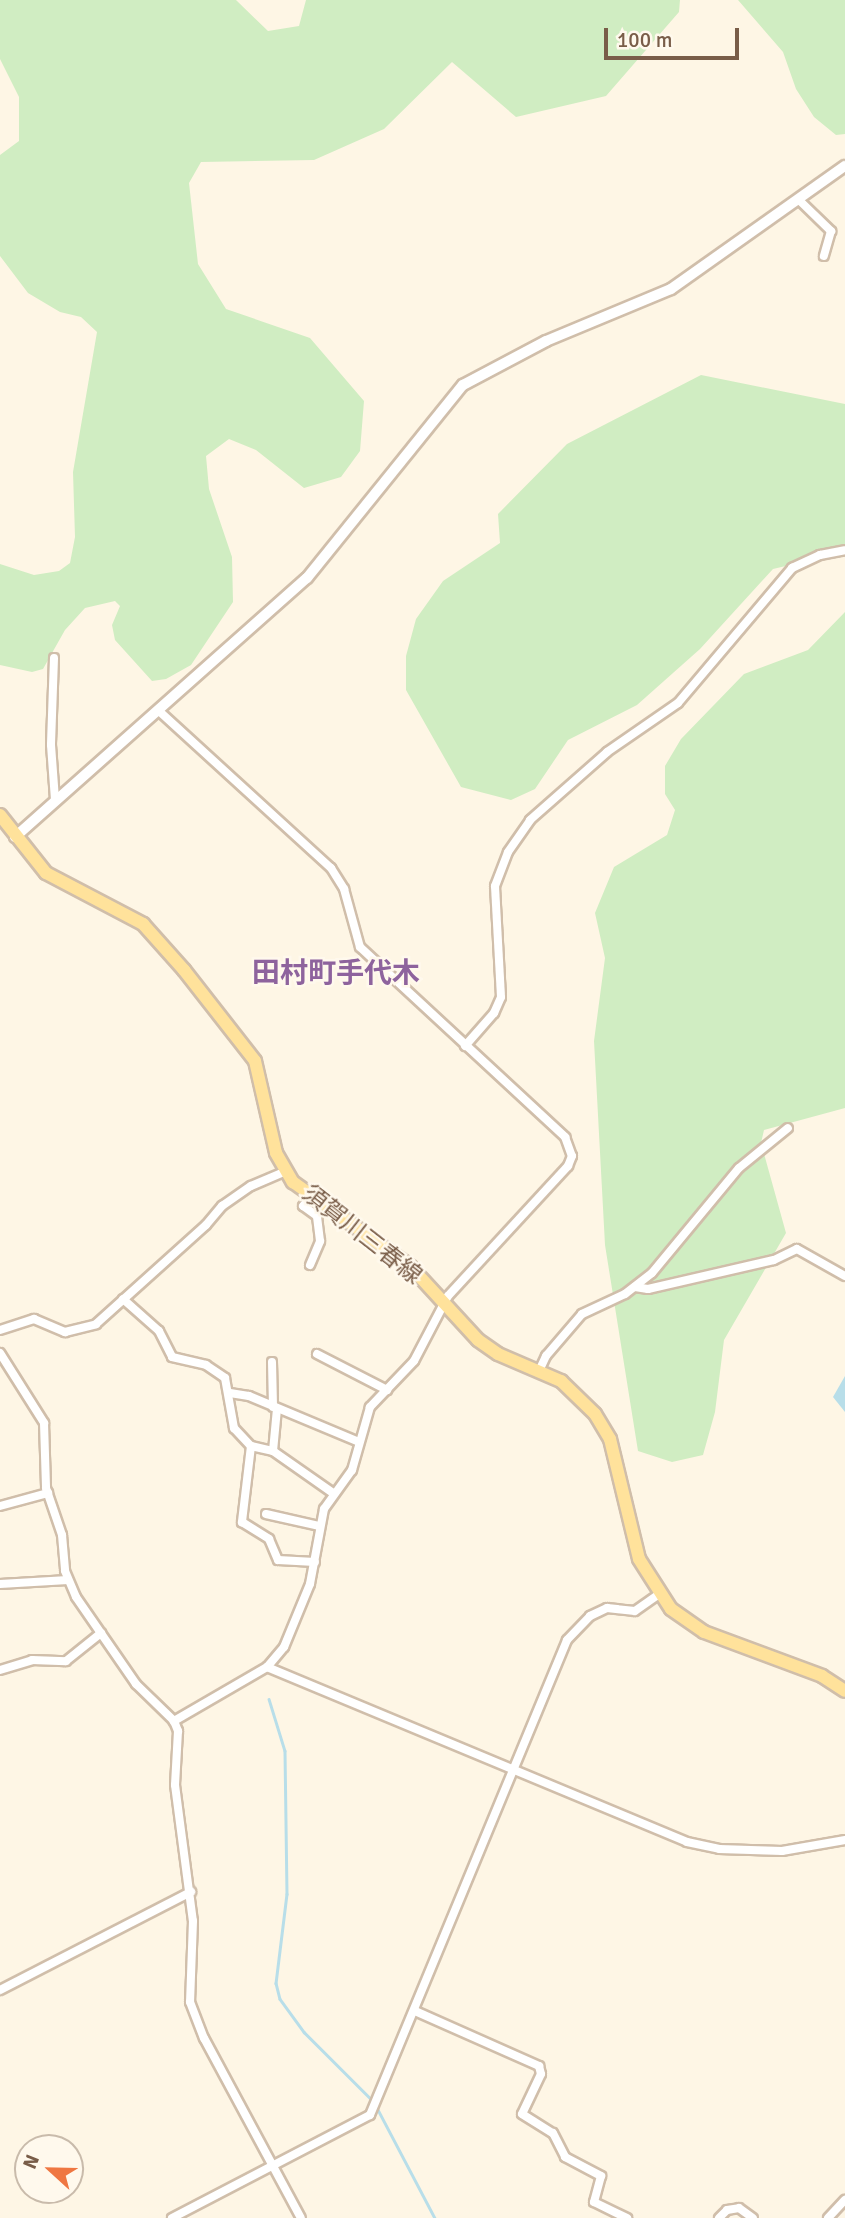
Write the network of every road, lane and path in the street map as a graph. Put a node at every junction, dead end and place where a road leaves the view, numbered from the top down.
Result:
1 (845, 166) edge
2 (799, 200) junction
3 (824, 256) dead end
4 (845, 550) edge
5 (54, 658) dead end
6 (159, 711) junction
7 (55, 800) junction
8 (0, 815) edge
9 (15, 837) junction
10 (465, 1046) junction
11 (788, 1128) dead end
12 (284, 1172) junction
13 (311, 1197) junction
14 (310, 1265) dead end
15 (845, 1276) edge
16 (635, 1287) junction
17 (123, 1299) junction
18 (445, 1304) junction
19 (0, 1330) edge
20 (0, 1353) edge
21 (317, 1354) dead end
22 (272, 1362) dead end
23 (539, 1371) junction
24 (387, 1390) junction
25 (230, 1393) junction
26 (275, 1408) junction
27 (359, 1442) junction
28 (251, 1446) junction
29 (273, 1451) junction
30 (48, 1493) junction
31 (333, 1493) junction
32 (0, 1506) edge
33 (266, 1514) dead end
34 (319, 1526) junction
35 (315, 1562) junction
36 (68, 1580) junction
37 (0, 1584) edge
38 (659, 1594) junction
39 (101, 1633) junction
40 (267, 1667) junction
41 (0, 1670) edge
42 (845, 1692) edge
43 (174, 1721) junction
44 (513, 1771) junction
45 (845, 1840) edge
46 (191, 1892) junction
47 (0, 1990) edge
48 (415, 2011) junction
49 (273, 2167) junction
50 (845, 2200) edge
51 (172, 2218) edge
52 (300, 2218) edge
53 (627, 2218) edge
54 (719, 2218) edge
55 (753, 2218) edge
56 (828, 2218) edge

1 - 2 street
2 - 3 street
2 - 6 street
4 - 10 street
5 - 7 street
6 - 7 street
6 - 10 street
7 - 9 street
8 - 9 main road, 須賀川三春線
9 - 12 main road, 須賀川三春線
10 - 18 street
11 - 16 street
12 - 13 main road, 須賀川三春線
12 - 17 street
13 - 14 street
13 - 18 main road, 須賀川三春線
15 - 16 street
16 - 23 street
17 - 19 street
17 - 25 street
18 - 23 main road, 須賀川三春線
18 - 24 street
20 - 30 street
21 - 24 street
22 - 26 street
23 - 38 main road, 須賀川三春線
24 - 27 street
25 - 26 street
25 - 28 street
26 - 27 street
26 - 29 street
27 - 31 street
28 - 29 street
28 - 35 street
29 - 31 street
30 - 32 street
30 - 36 street
31 - 34 street
33 - 34 street
34 - 35 street
35 - 40 street
36 - 37 street
36 - 39 street
38 - 42 main road, 須賀川三春線
38 - 44 street
39 - 41 street
39 - 43 street
40 - 43 street
40 - 44 street
43 - 46 street
44 - 45 street
44 - 48 street
46 - 47 street
46 - 49 street
48 - 49 street
48 - 53 street
49 - 51 street
49 - 52 street
50 - 56 street
54 - 55 street

